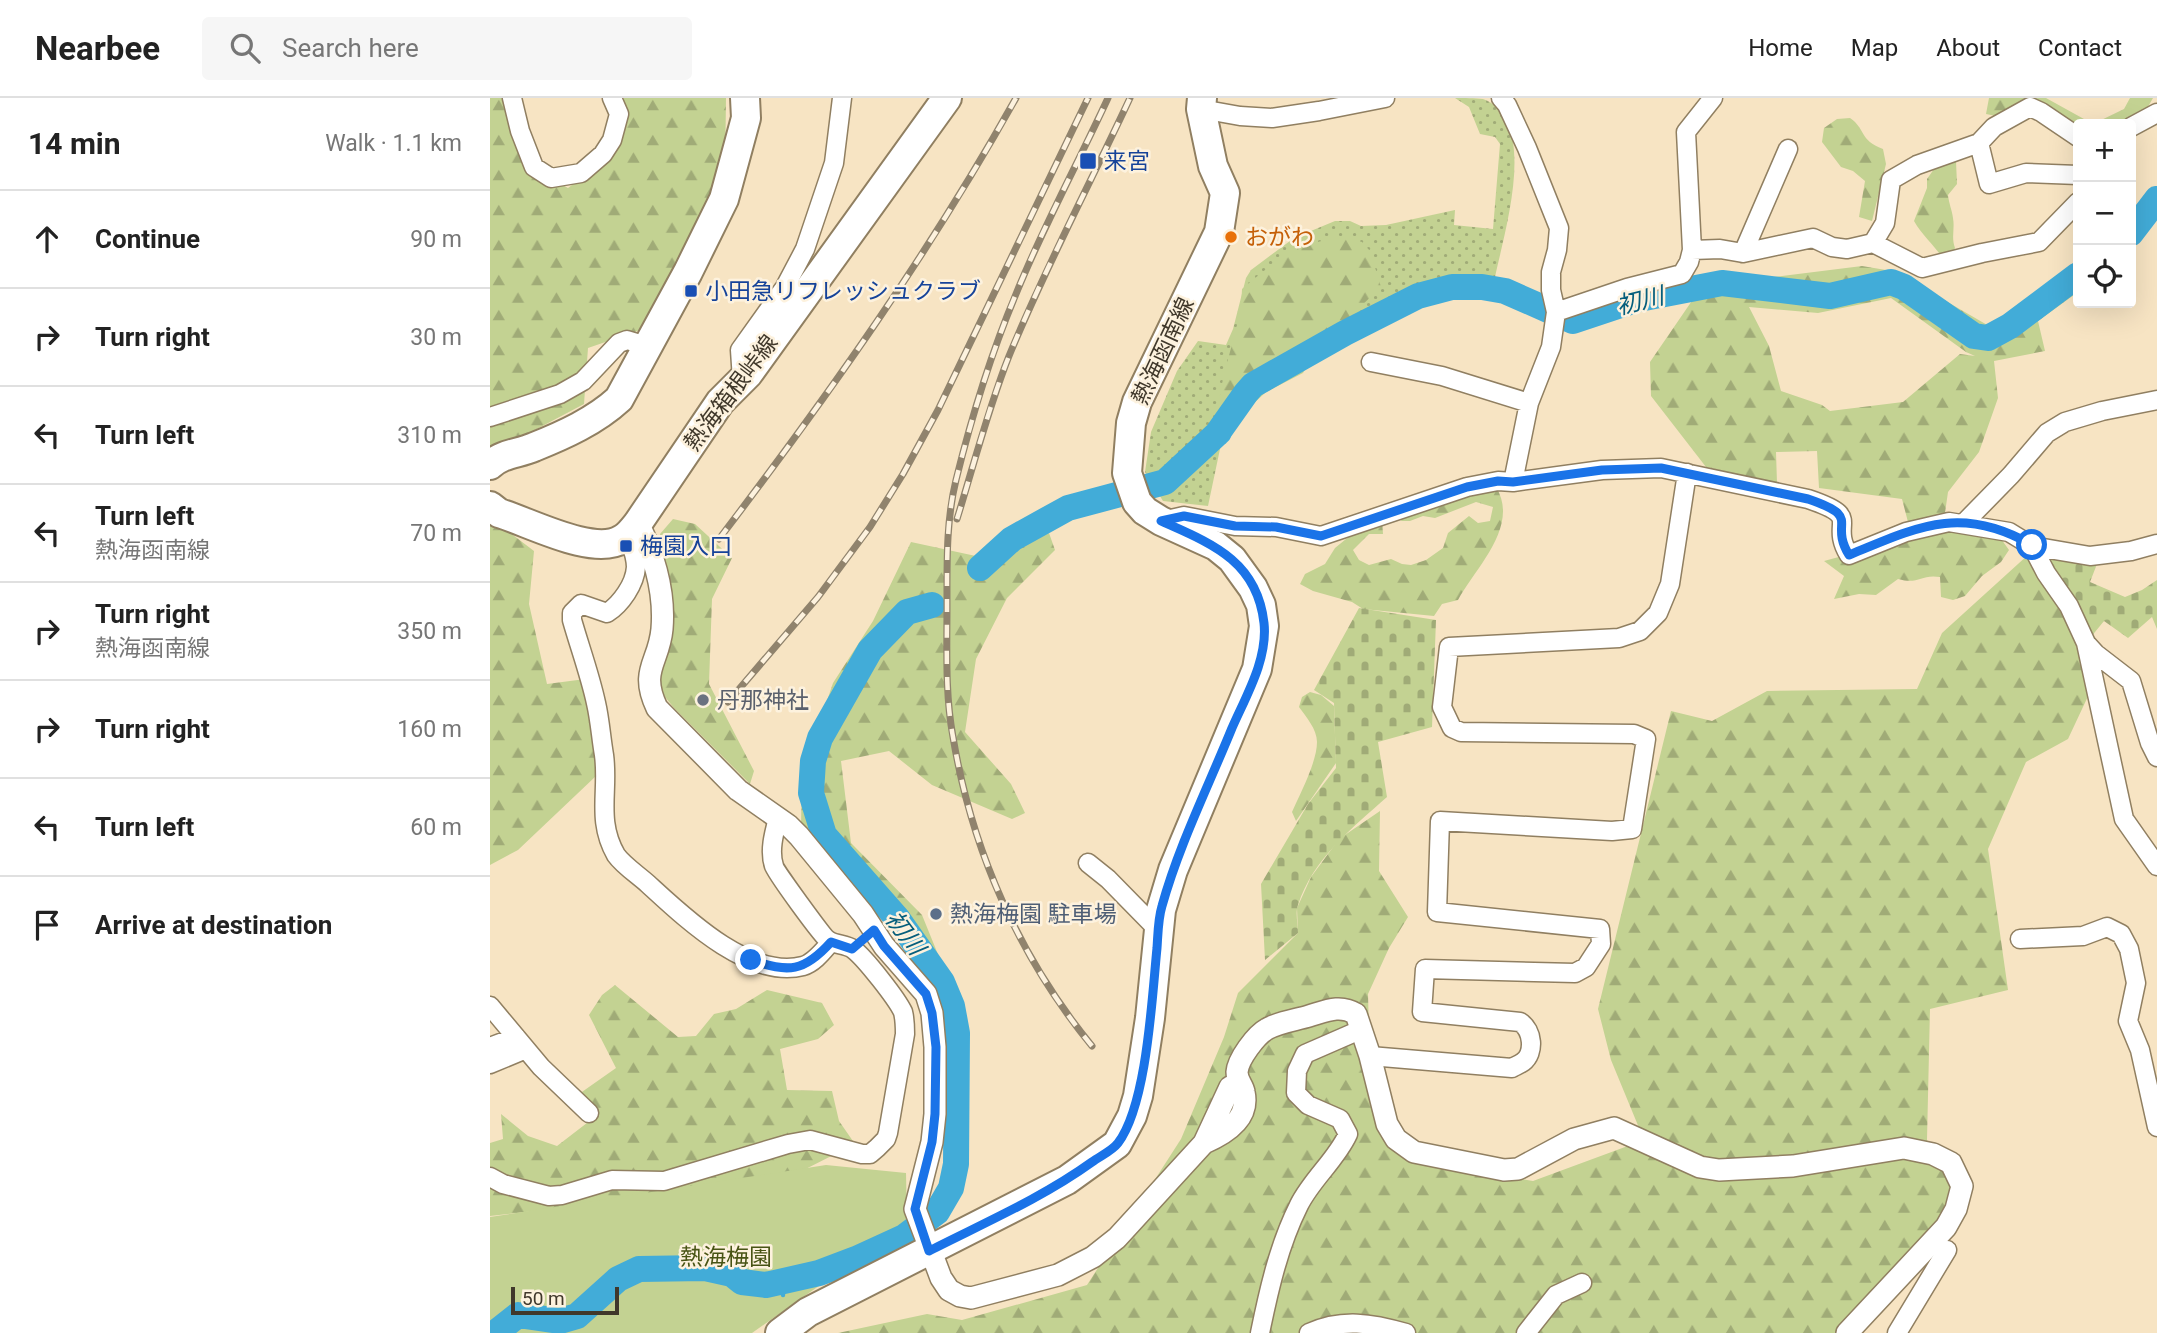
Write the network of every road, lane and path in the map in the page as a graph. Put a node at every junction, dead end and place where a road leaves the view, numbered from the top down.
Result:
1 (512, 98) edge
2 (612, 98) edge
3 (745, 98) edge
4 (842, 98) edge
5 (947, 98) edge
6 (1385, 98) edge
7 (1501, 98) edge
8 (1713, 98) edge
9 (1201, 103) edge
10 (2157, 113) edge
11 (2136, 124) edge
12 (2073, 134) edge
13 (1979, 143) junction
14 (1788, 149) dead end
15 (2073, 175) edge
16 (2073, 207) edge
17 (1873, 243) junction
18 (1692, 250) junction
19 (1743, 253) junction
20 (1556, 312) junction
21 (647, 346) junction
22 (1371, 362) dead end
23 (742, 380) junction
24 (2157, 400) edge
25 (1530, 403) junction
26 (490, 417) edge
27 (490, 465) edge
28 (1687, 473) junction
29 (1513, 482) junction
30 (490, 506) edge
31 (1161, 521) junction
32 (1964, 523) junction
33 (633, 528) junction
34 (2157, 544) edge
35 (2032, 545) junction
36 (2086, 643) junction
37 (2157, 757) edge
38 (778, 818) junction
39 (1087, 863) dead end
40 (2157, 866) edge
41 (874, 930) junction
42 (1159, 931) junction
43 (2020, 939) dead end
44 (831, 942) junction
45 (852, 949) junction
46 (490, 1006) edge
47 (1360, 1030) junction
48 (521, 1043) junction
49 (490, 1047) edge
50 (1370, 1056) junction
51 (490, 1063) edge
52 (589, 1113) dead end
53 (2157, 1127) edge
54 (490, 1177) edge
55 (1947, 1250) dead end
56 (929, 1251) junction
57 (1582, 1283) dead end
58 (780, 1333) edge
59 (1259, 1333) edge
60 (1309, 1333) edge
61 (1406, 1333) edge
62 (1526, 1333) edge
63 (1847, 1333) edge
64 (1897, 1333) edge

1 - 2 street
3 - 21 main road
4 - 23 street
5 - 23 main road, 熱海箱根峠線
6 - 9 street
7 - 20 street
8 - 18 street
9 - 31 main road, 熱海函南線
10 - 11 street
12 - 13 street
13 - 15 street
13 - 17 street
14 - 19 street
16 - 17 street
17 - 19 street
18 - 19 street
18 - 20 street
20 - 25 street
21 - 26 street
21 - 27 main road
22 - 25 street
23 - 33 main road, 熱海箱根峠線
24 - 32 street
25 - 29 street
28 - 29 street
28 - 32 street
28 - 50 street
29 - 31 street
30 - 33 main road
31 - 42 main road, 熱海函南線
32 - 35 street
33 - 38 street
33 - 44 street
34 - 35 street
35 - 36 street
36 - 37 street
36 - 40 street
38 - 41 street
38 - 44 street
39 - 42 street
41 - 45 street
41 - 56 street
42 - 56 main road, 熱海函南線
43 - 53 street
44 - 45 street
45 - 54 street
46 - 48 street
47 - 50 street
47 - 56 street
47 - 59 street
48 - 49 street
48 - 51 street
48 - 52 street
50 - 63 street
55 - 64 street
56 - 58 main road, 熱海函南線
57 - 62 street
60 - 61 street

